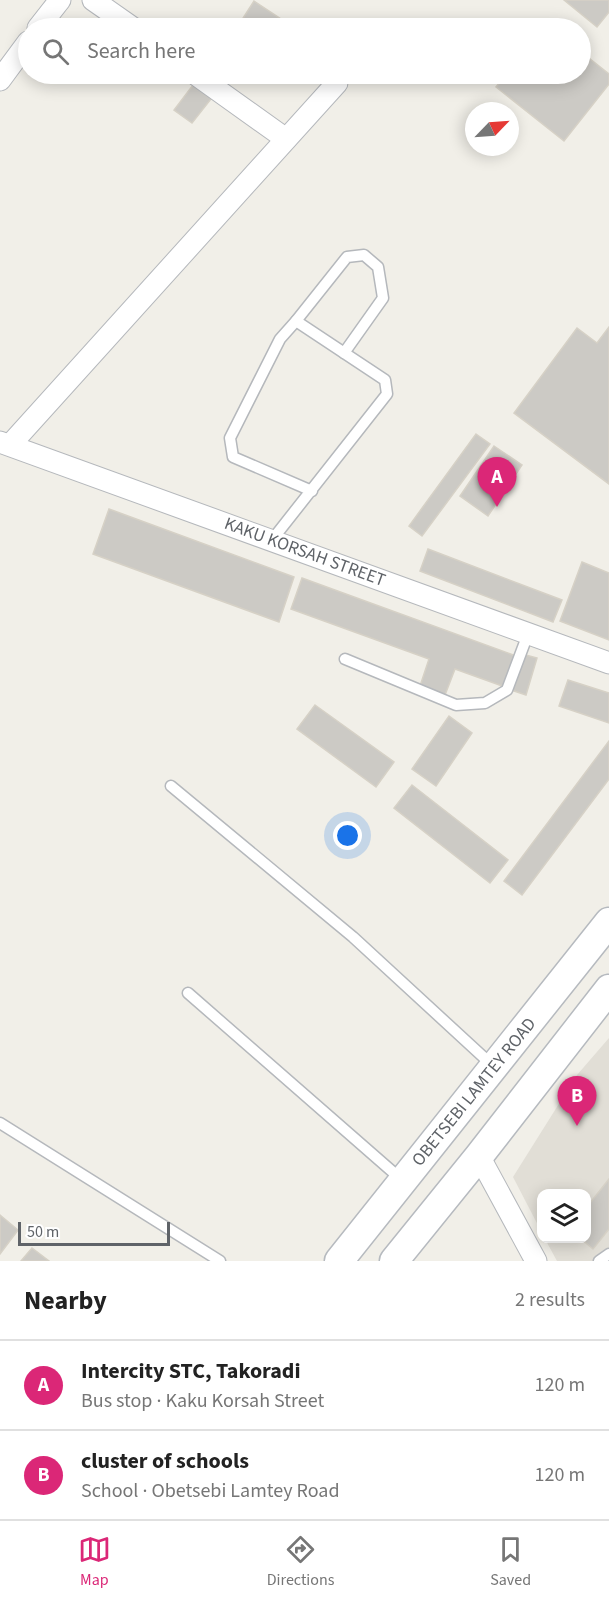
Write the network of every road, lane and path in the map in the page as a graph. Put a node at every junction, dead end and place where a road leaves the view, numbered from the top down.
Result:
1 (60, 0) edge
2 (93, 0) edge
3 (46, 18) edge
4 (119, 18) edge
5 (18, 56) edge
6 (0, 80) edge
7 (209, 84) edge
8 (336, 84) edge
9 (286, 139) junction
10 (296, 321) junction
11 (344, 354) junction
12 (5, 443) edge
13 (312, 491) junction
14 (272, 540) junction
15 (528, 634) junction
16 (345, 659) dead end
17 (609, 663) edge
18 (171, 786) dead end
19 (609, 922) edge
20 (609, 989) edge
21 (188, 993) dead end
22 (495, 1067) junction
23 (0, 1123) edge
24 (479, 1156) junction
25 (403, 1181) junction
26 (609, 1254) edge
27 (220, 1261) edge
28 (339, 1261) edge
29 (394, 1261) edge
30 (536, 1261) edge
31 (599, 1261) edge

1 - 3 street
2 - 4 street
5 - 6 street
7 - 9 street
8 - 9 street
9 - 12 street
10 - 11 lane
10 - 11 lane
10 - 13 lane
11 - 13 lane
12 - 14 street, KAKU KORSAH STREET
13 - 14 lane
14 - 15 street, KAKU KORSAH STREET
15 - 16 lane
15 - 17 street, KAKU KORSAH STREET
18 - 22 lane
19 - 22 main road, OBETSEBI LAMTEY ROAD
20 - 24 main road
21 - 25 lane
22 - 25 main road, OBETSEBI LAMTEY ROAD
23 - 27 lane
24 - 29 main road
24 - 30 street
25 - 28 main road, OBETSEBI LAMTEY ROAD
26 - 31 lane

